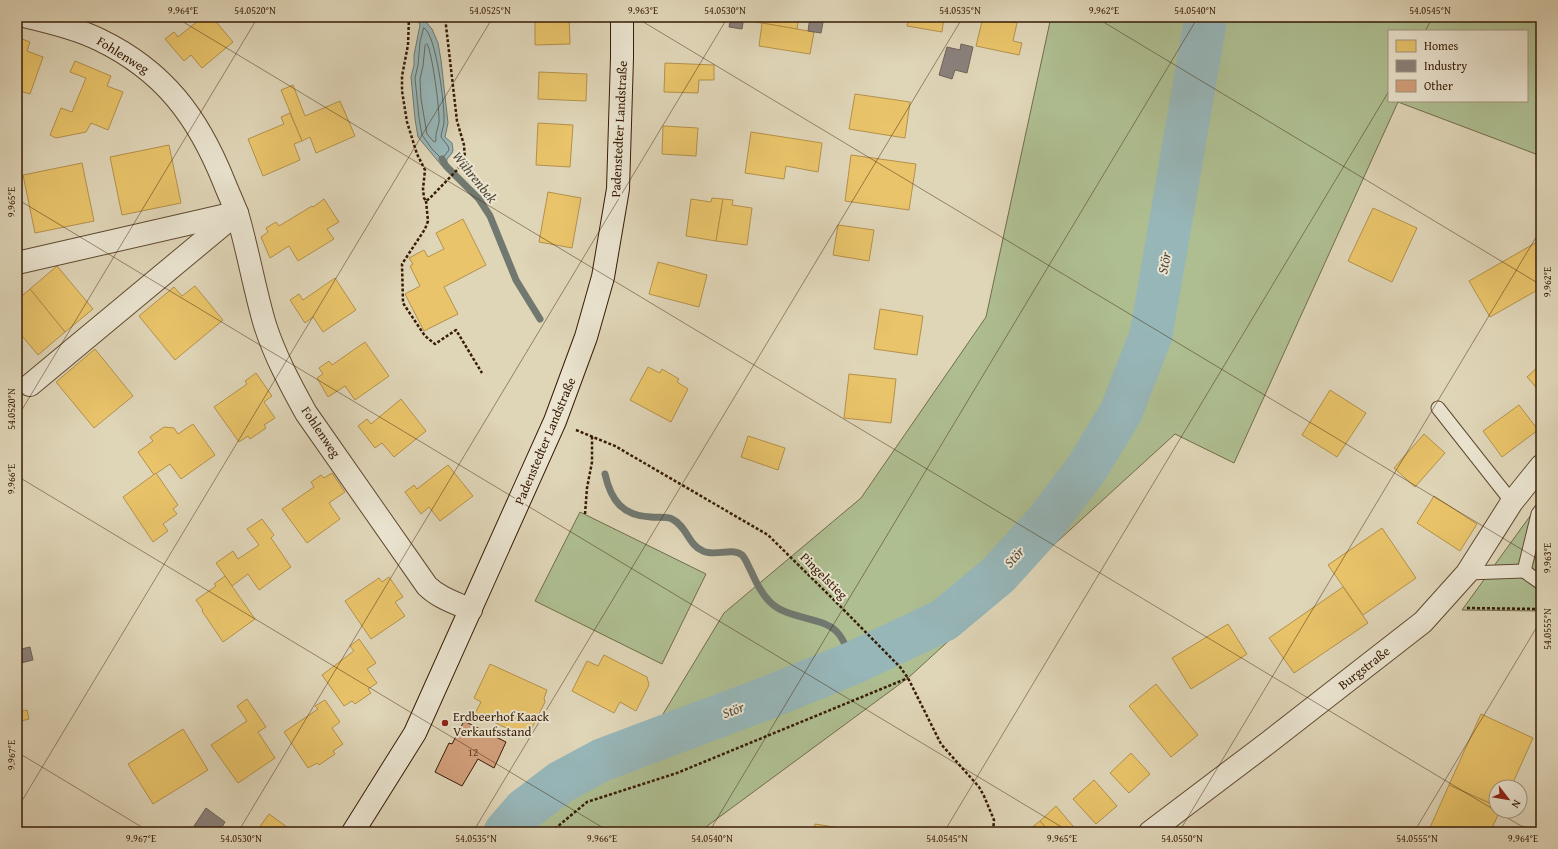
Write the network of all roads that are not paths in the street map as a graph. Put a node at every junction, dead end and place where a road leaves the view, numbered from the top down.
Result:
1 (28, 17) edge
2 (622, 17) edge
3 (237, 213) junction
4 (17, 264) edge
5 (30, 385) dead end
6 (1438, 408) dead end
7 (1541, 466) edge
8 (1512, 502) junction
9 (1541, 510) edge
10 (1524, 571) junction
11 (1467, 573) junction
12 (1541, 583) edge
13 (471, 610) junction
14 (353, 832) edge
15 (1150, 832) edge

1 - 3 street, Fohlenweg
2 - 13 street, Padenstedter Landstraße
3 - 4 street
3 - 5 street
3 - 13 street, Fohlenweg
6 - 8 lane
7 - 8 street, Burgstraße
8 - 11 street, Burgstraße
9 - 10 lane
10 - 11 lane
10 - 12 lane
11 - 15 street, Burgstraße
13 - 14 street, Padenstedter Landstraße

